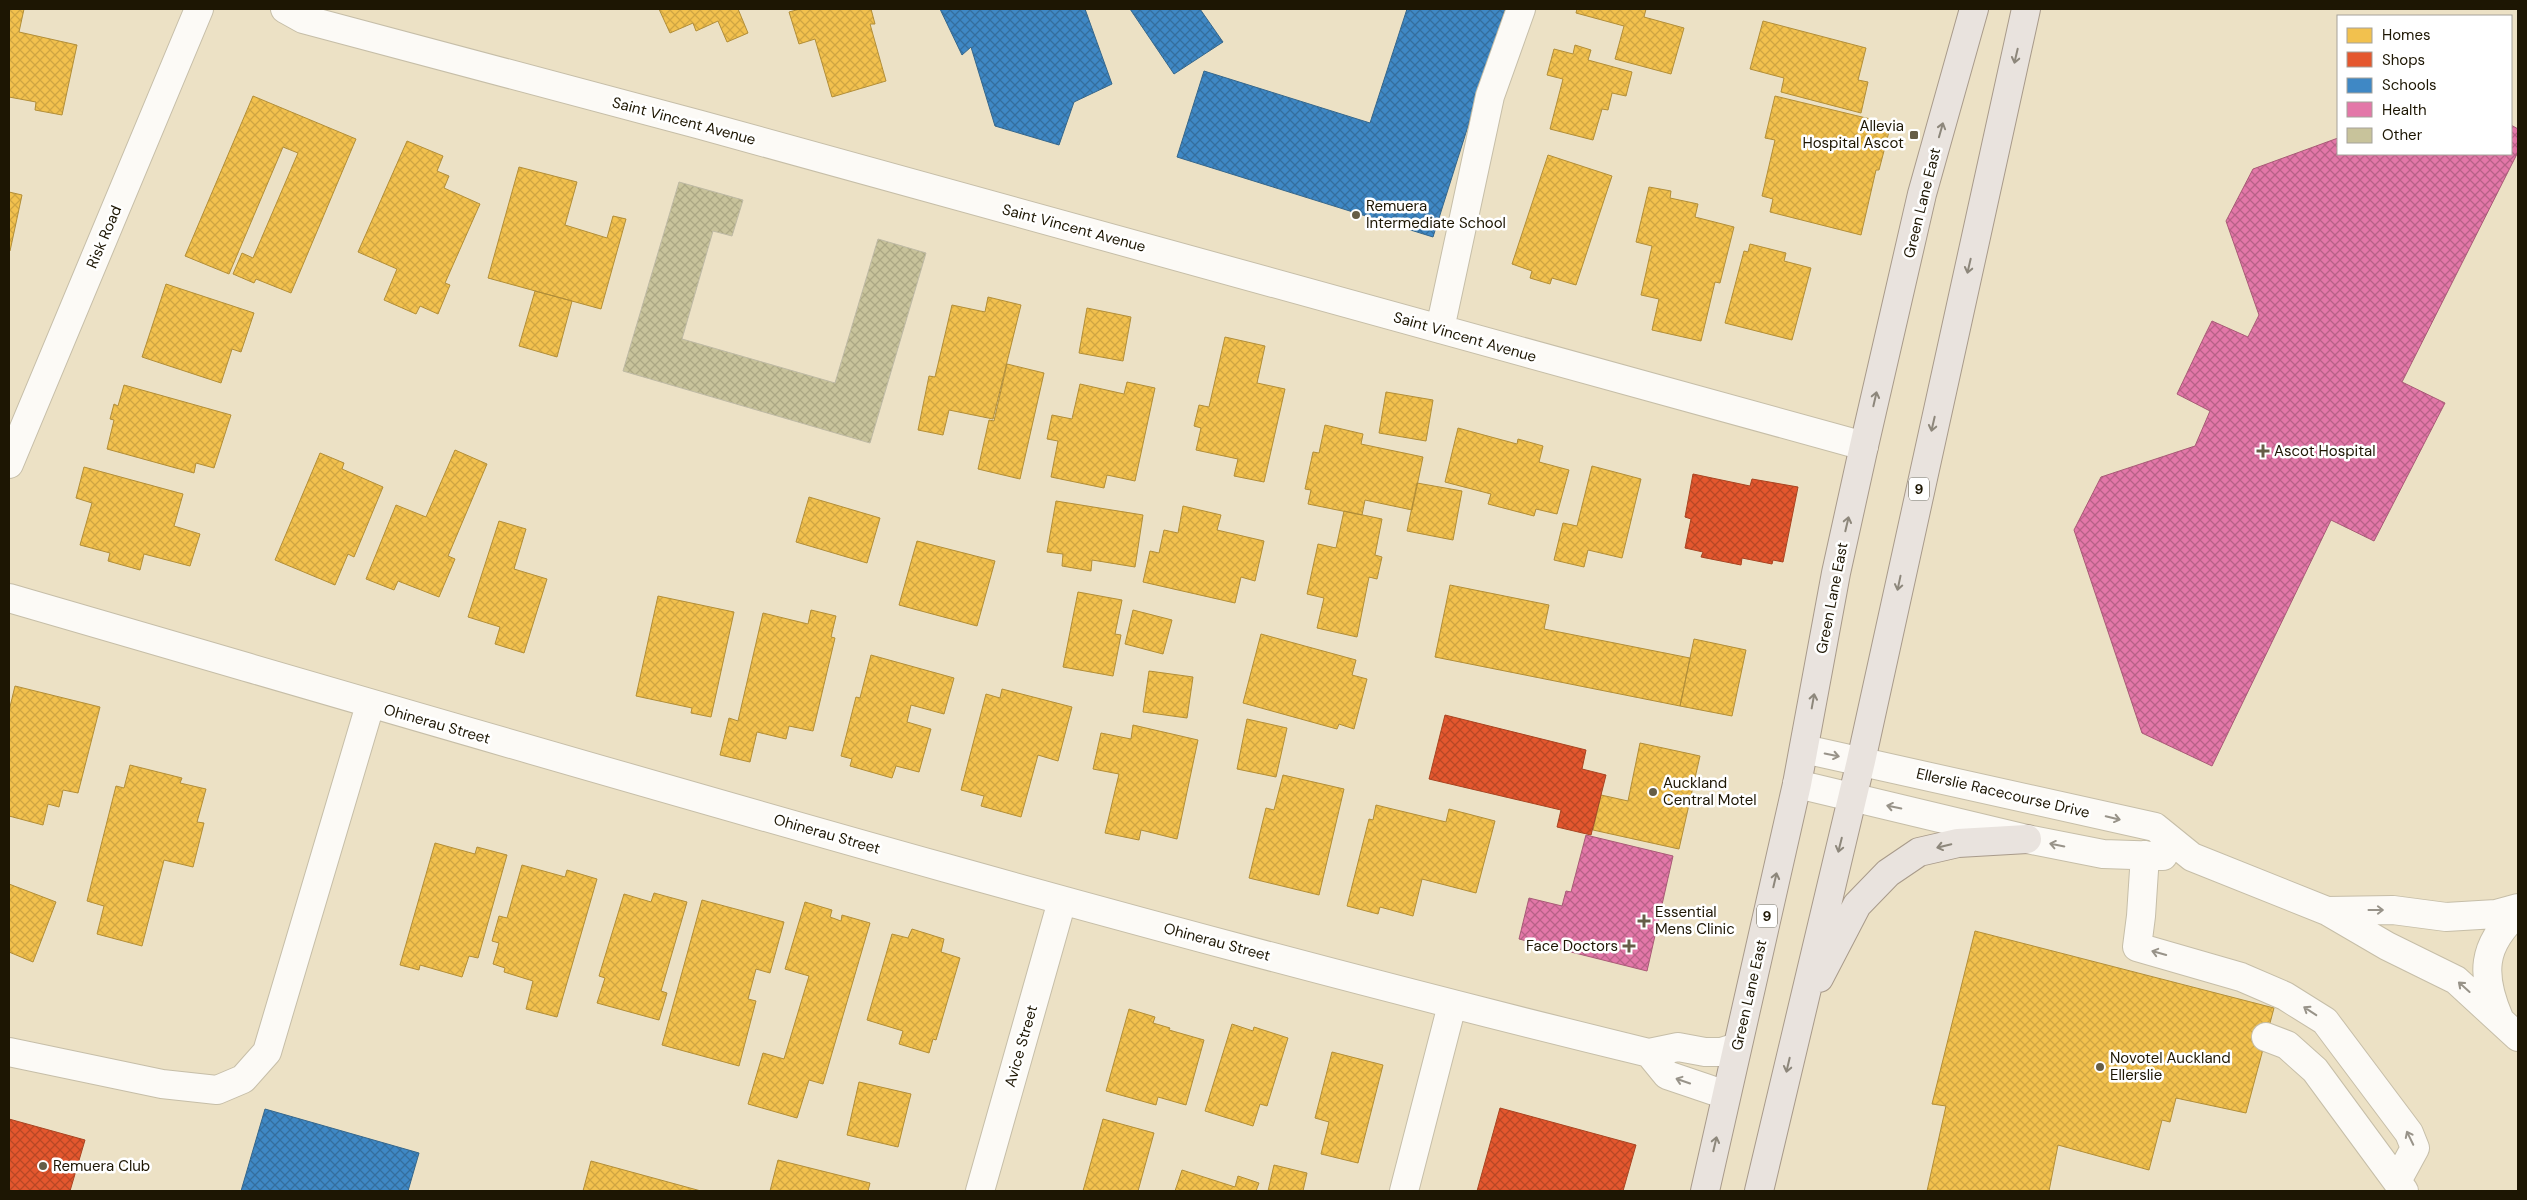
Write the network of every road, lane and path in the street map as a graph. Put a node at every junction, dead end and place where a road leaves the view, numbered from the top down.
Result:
1 (199, 9) edge
2 (285, 9) edge
3 (1521, 9) edge
4 (1974, 9) edge
5 (2026, 9) edge
6 (1440, 330) junction
7 (1864, 446) junction
8 (9, 464) edge
9 (9, 598) edge
10 (370, 705) junction
11 (1804, 749) junction
12 (1860, 761) junction
13 (1797, 784) junction
14 (1852, 798) junction
15 (2027, 839) junction
16 (2145, 856) junction
17 (2192, 857) junction
18 (1062, 901) junction
19 (2518, 908) edge
20 (2328, 910) junction
21 (2518, 913) edge
22 (1452, 1005) junction
23 (1799, 1017) junction
24 (2512, 1035) edge
25 (2266, 1037) dead end
26 (1737, 1047) junction
27 (9, 1052) edge
28 (1649, 1053) junction
29 (1726, 1095) junction
30 (2400, 1186) edge
31 (980, 1191) edge
32 (1404, 1191) edge
33 (1705, 1191) edge
34 (1759, 1191) edge

1 - 8 street, Risk Road
2 - 6 street, Saint Vincent Avenue
3 - 6 street
7 -> 4 main road, Green Lane East / 9
5 -> 12 main road, 9
6 - 7 street, Saint Vincent Avenue
11 -> 7 main road, Green Lane East / 9
9 - 10 street, Ohinerau Street
10 - 18 street, Ohinerau Street
10 - 27 street
11 -> 12 street, Ellerslie Racecourse Drive
11 - 13 main road, Green Lane East / 9
12 - 14 main road, 9
12 -> 17 street, Ellerslie Racecourse Drive
13 - 14 street, Ellerslie Racecourse Drive
26 -> 13 main road, Green Lane East / 9
15 -> 14 street, Ellerslie Racecourse Drive
14 -> 23 main road, 9
16 -> 15 street, Ellerslie Racecourse Drive
15 -> 23 main road
16 - 17 street, Ellerslie Racecourse Drive
30 -> 16 street
17 - 20 street, Ellerslie Racecourse Drive
18 - 22 street, Ohinerau Street
18 - 31 street, Avice Street
20 -> 19 street, Ellerslie Racecourse Drive
24 -> 20 street, Ellerslie Racecourse Drive
21 - 24 street
22 - 28 street, Ohinerau Street
22 - 32 street
23 -> 34 main road, 9
25 - 30 street
26 - 28 street, Ohinerau Street
26 - 29 main road, Green Lane East / 9
29 -> 28 street
33 -> 29 main road, Green Lane East / 9

